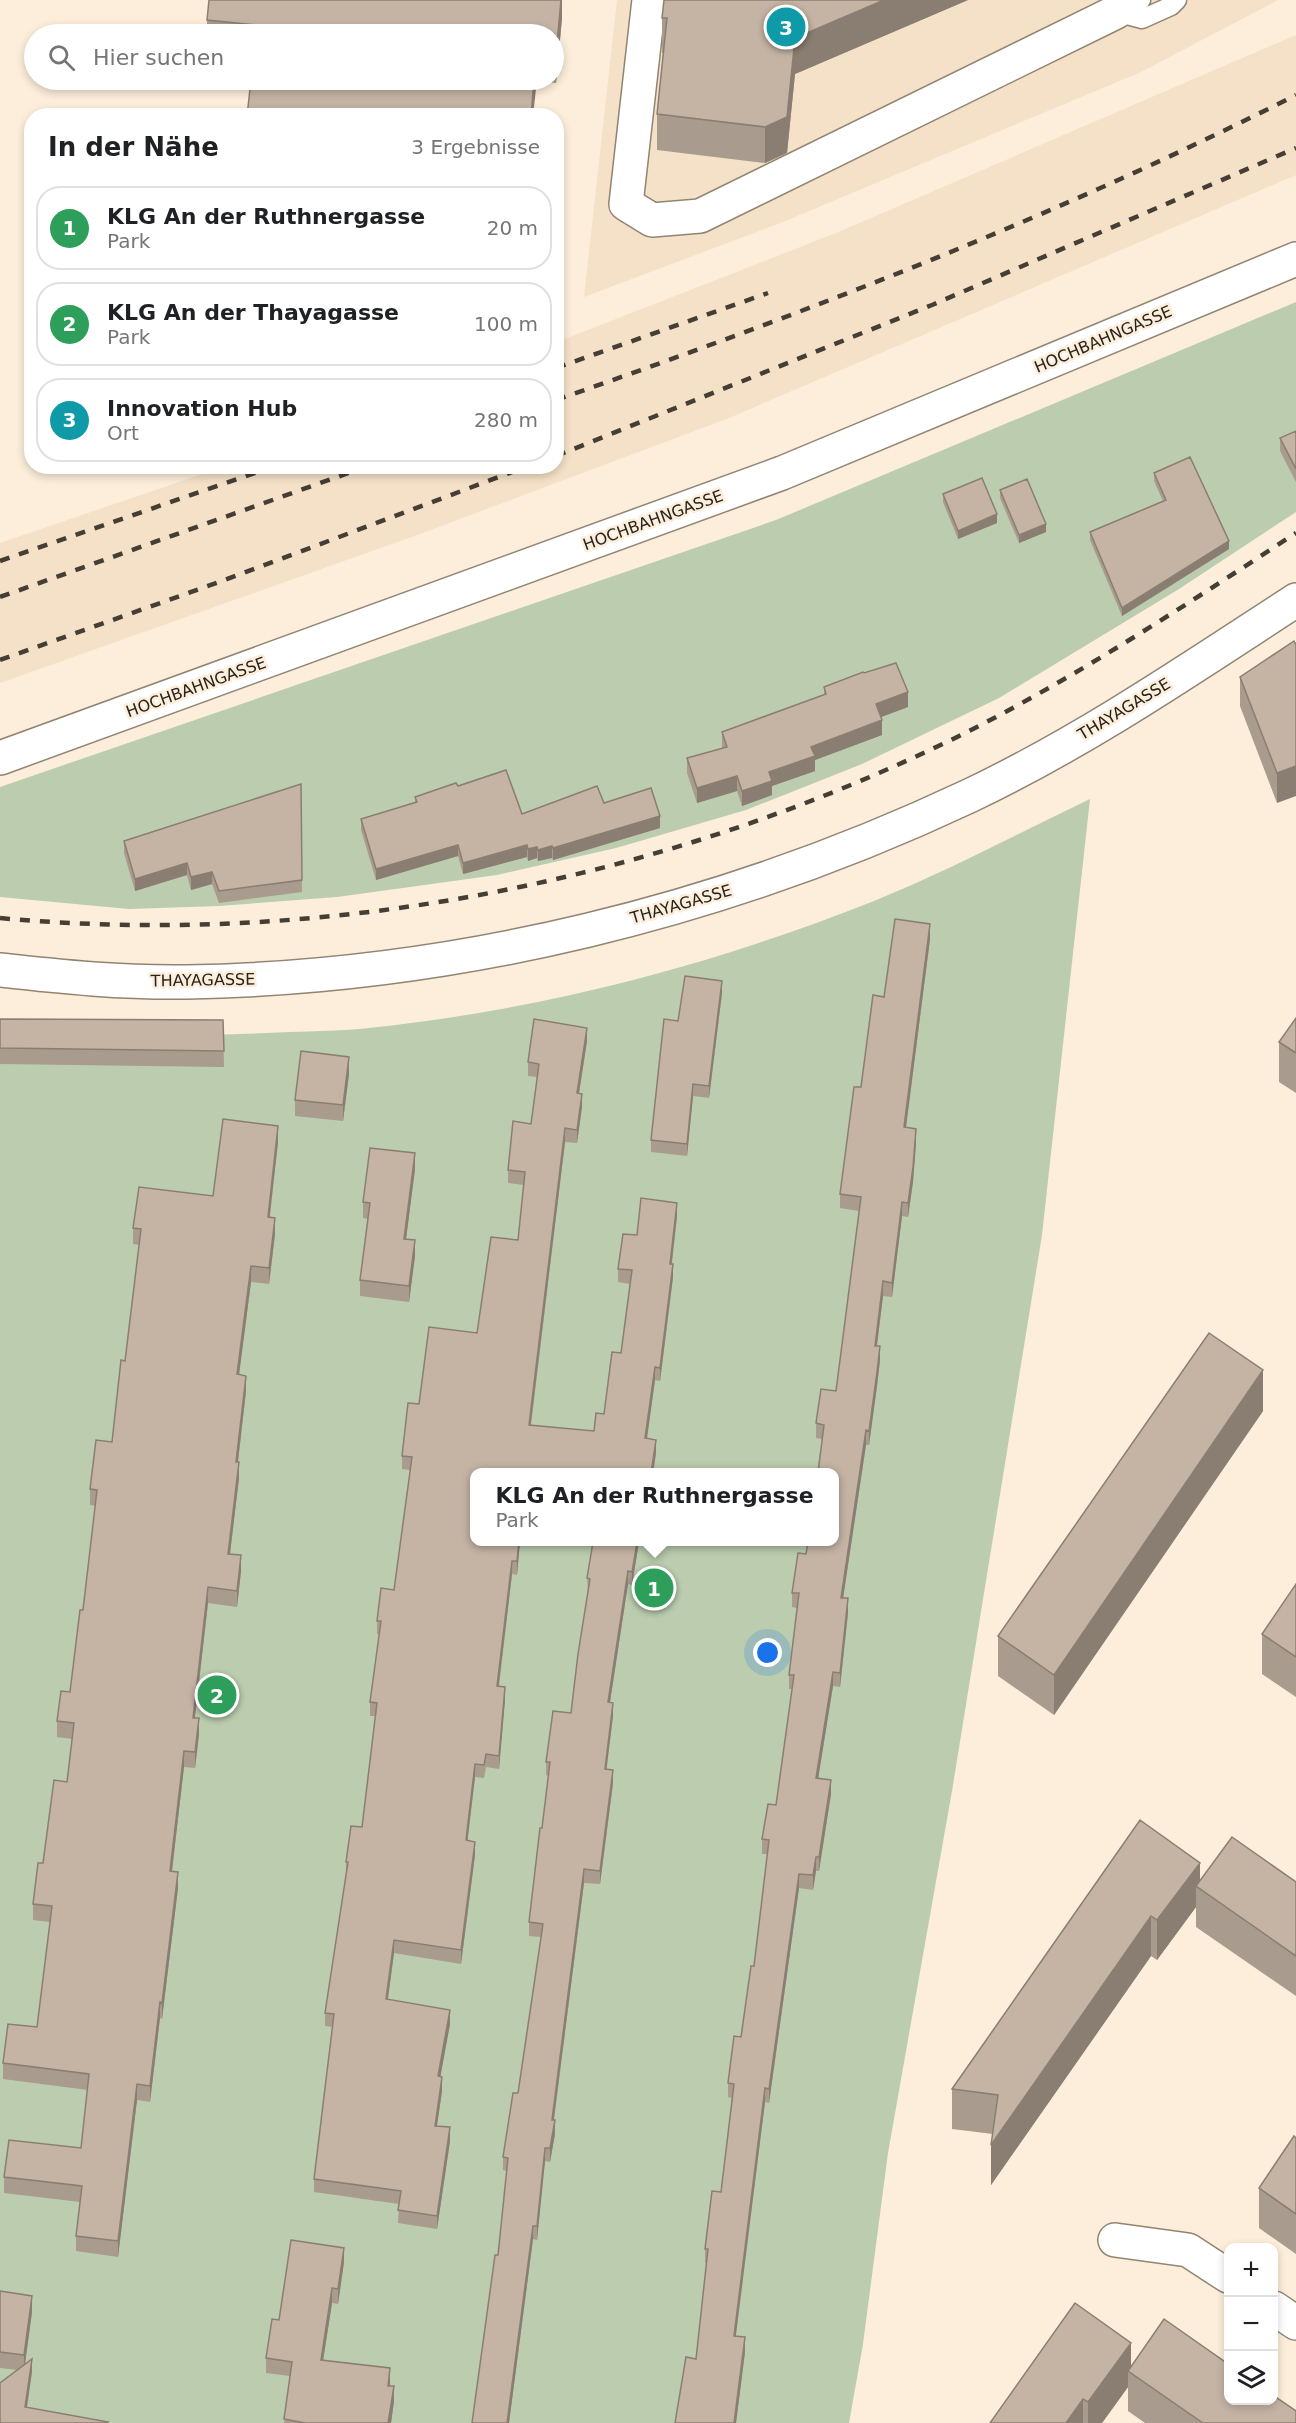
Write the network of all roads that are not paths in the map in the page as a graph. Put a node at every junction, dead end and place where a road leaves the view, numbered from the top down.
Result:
1 (648, 0) edge
2 (1177, 0) edge
3 (1126, 4) edge
4 (1296, 258) edge
5 (1296, 600) edge
6 (0, 758) edge
7 (0, 970) edge
8 (1115, 2240) dead end
9 (1224, 2273) edge
10 (1278, 2311) edge
11 (1296, 2323) edge

1 - 3 street
2 - 3 lane
4 - 6 street, HOCHBAHNGASSE
5 - 7 street, THAYAGASSE
8 - 9 street
10 - 11 street

